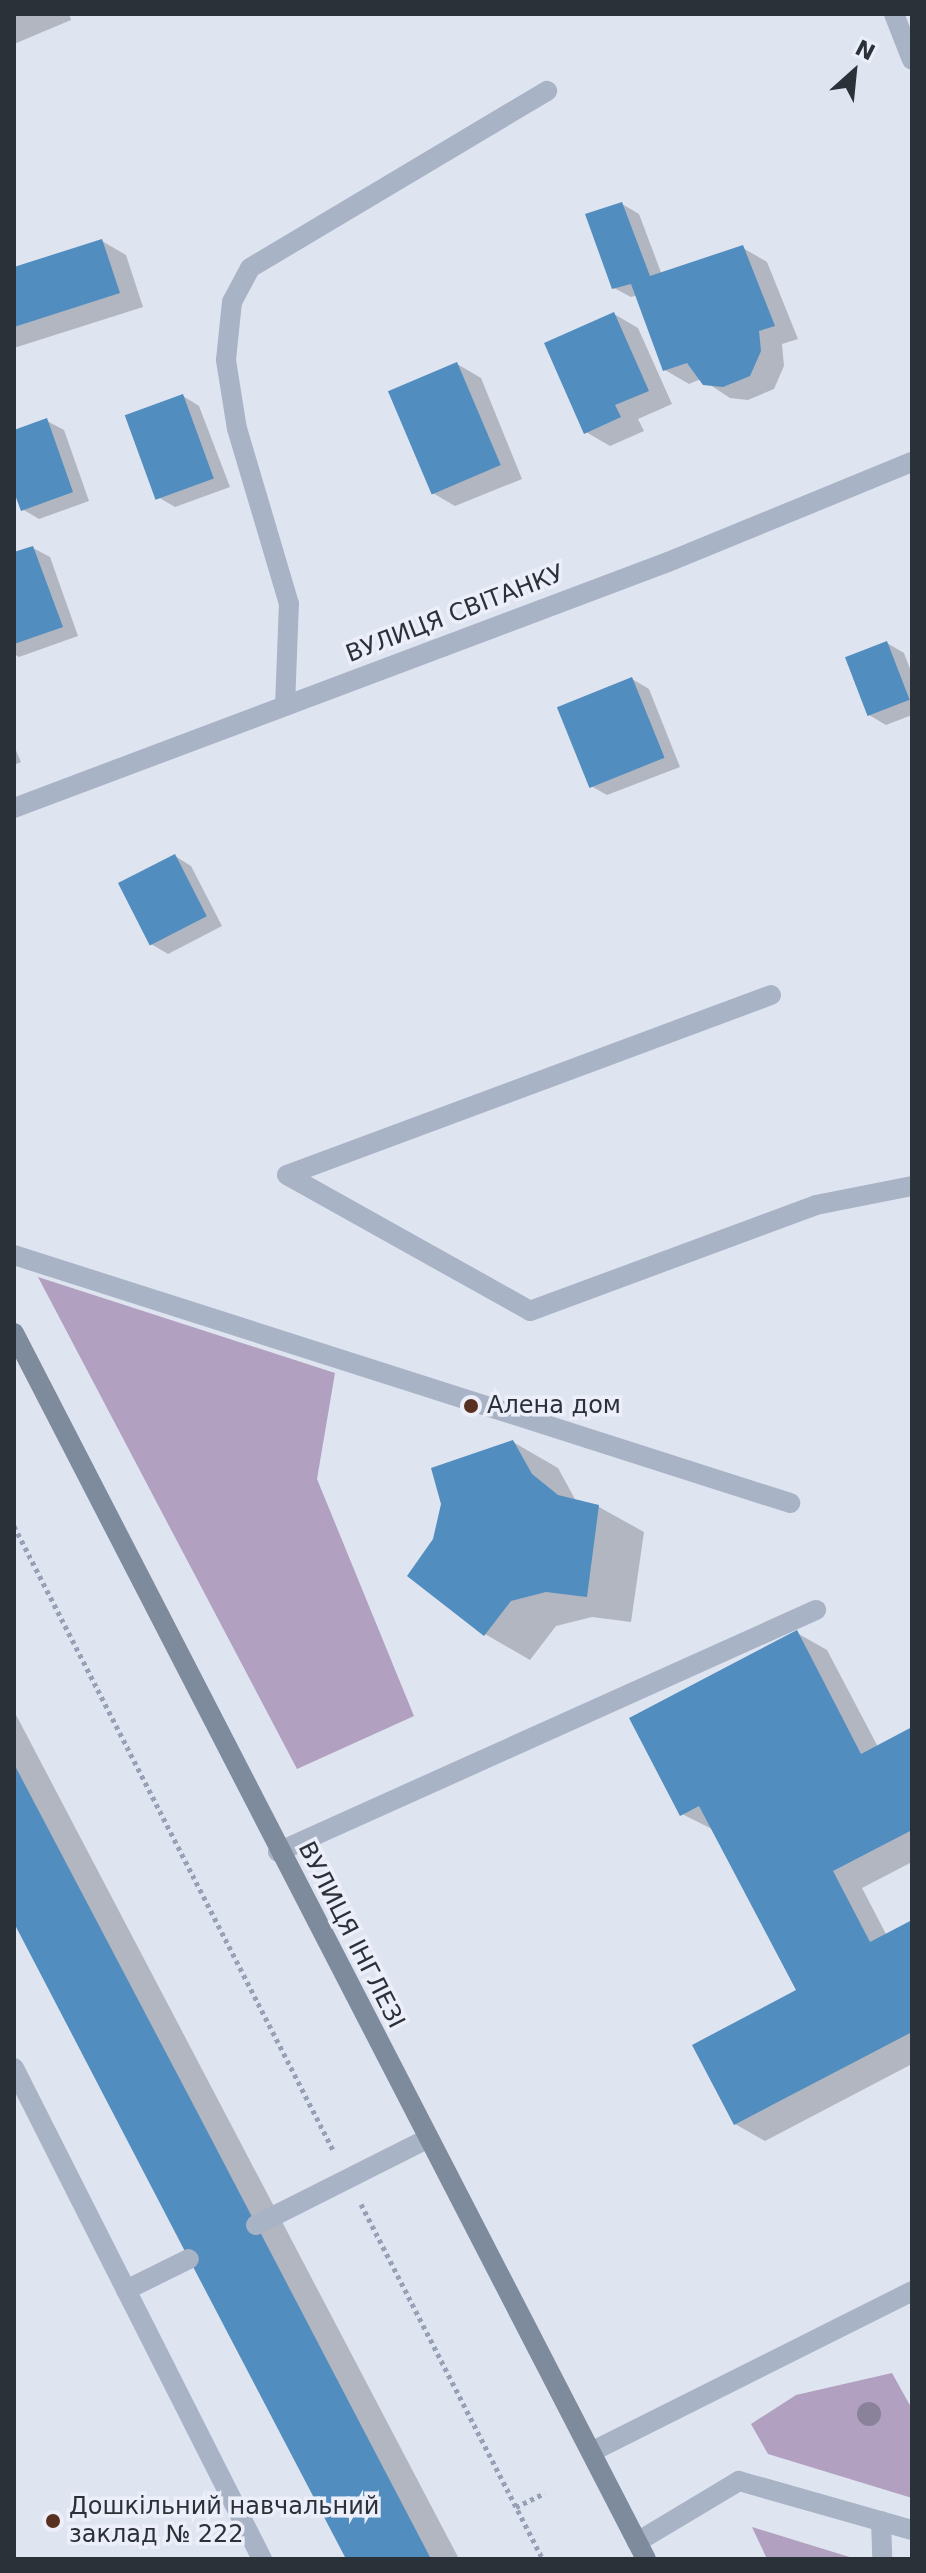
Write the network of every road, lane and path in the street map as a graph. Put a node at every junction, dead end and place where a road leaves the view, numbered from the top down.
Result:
1 (894, 14) edge
2 (912, 60) edge
3 (547, 91) dead end
4 (912, 462) edge
5 (285, 706) junction
6 (14, 808) edge
7 (771, 995) dead end
8 (912, 1186) edge
9 (14, 1255) edge
10 (14, 1333) edge
11 (790, 1503) dead end
12 (14, 1526) edge
13 (816, 1610) dead end
14 (278, 1852) junction
15 (14, 2068) edge
16 (427, 2139) junction
17 (348, 2179) junction
18 (256, 2225) dead end
19 (189, 2259) dead end
20 (126, 2290) junction
21 (912, 2291) edge
22 (591, 2452) junction
23 (545, 2493) dead end
24 (516, 2507) junction
25 (881, 2521) junction
26 (912, 2530) edge
27 (642, 2550) edge
28 (262, 2559) edge
29 (543, 2559) edge
30 (882, 2559) edge

1 - 2 street
3 - 5 street
4 - 5 street, ВУЛИЦЯ СВІТАНКУ
5 - 6 street, ВУЛИЦЯ СВІТАНКУ
7 - 8 street
9 - 11 street
10 - 14 main road, ВУЛИЦЯ ІНГЛЕЗІ
12 - 17 path
13 - 14 street
14 - 16 main road, ВУЛИЦЯ ІНГЛЕЗІ
15 - 20 street
16 - 17 street
16 - 22 main road, ВУЛИЦЯ ІНГЛЕЗІ
17 - 18 street
17 - 24 path
19 - 20 street
20 - 28 street
21 - 22 street
22 - 27 main road, ВУЛИЦЯ ІНГЛЕЗІ
23 - 24 path
24 - 29 path
25 - 26 street
25 - 27 street
25 - 30 street

